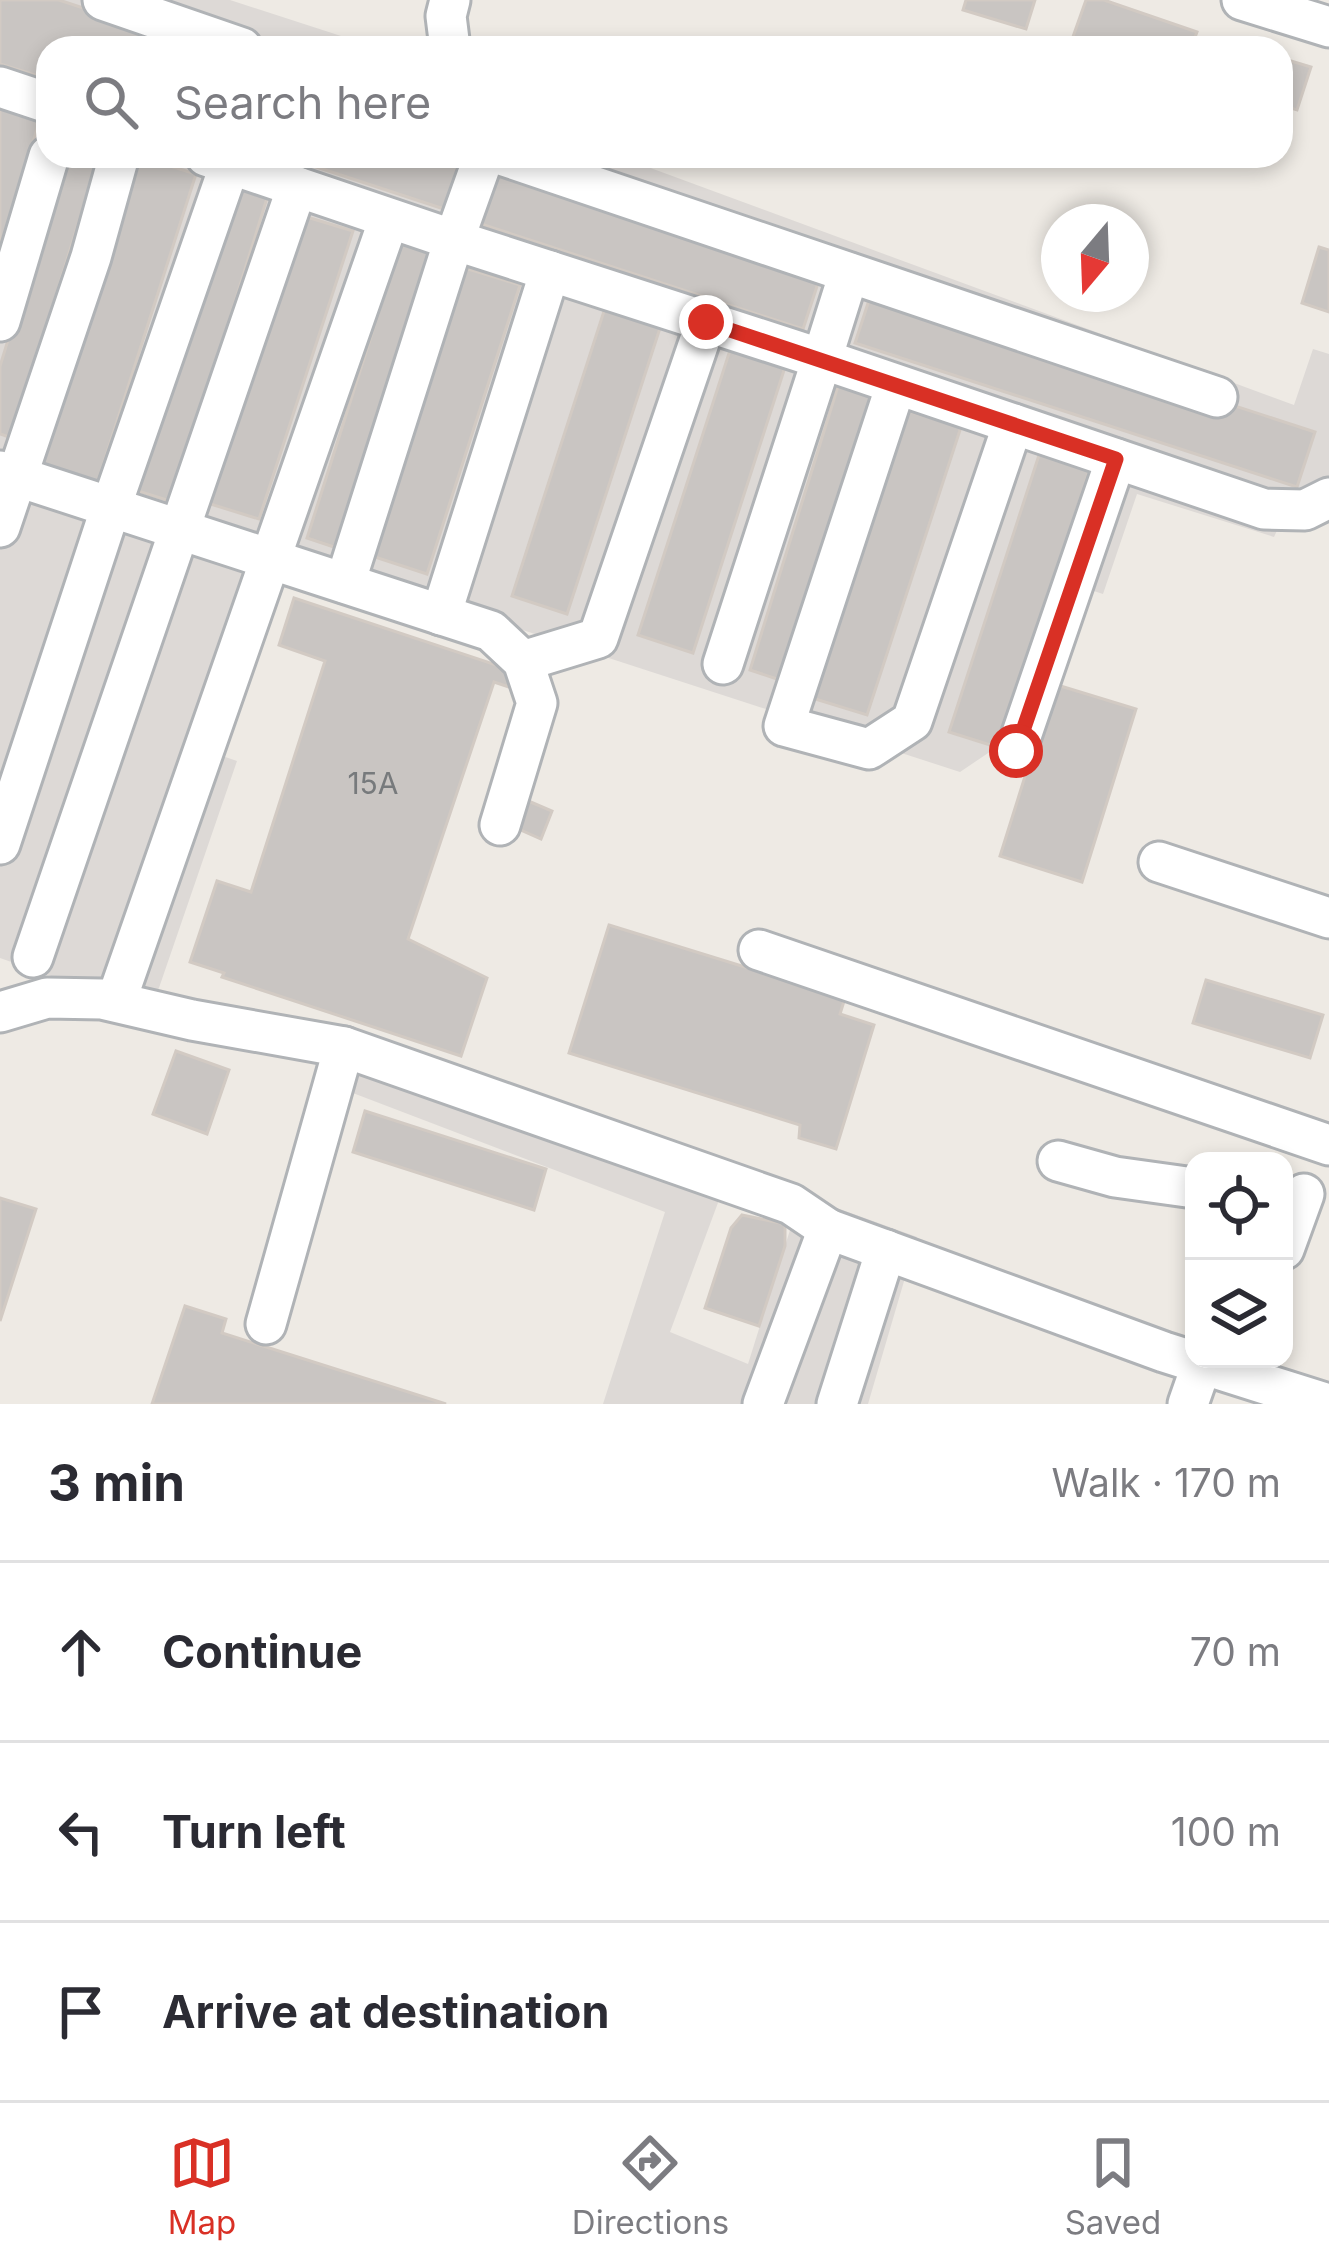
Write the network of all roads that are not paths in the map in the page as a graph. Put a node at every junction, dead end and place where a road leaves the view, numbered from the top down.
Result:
1 (103, 0) edge
2 (449, 0) edge
3 (1242, 0) edge
4 (1329, 27) edge
5 (207, 36) edge
6 (448, 36) edge
7 (0, 87) edge
8 (36, 99) edge
9 (45, 168) edge
10 (116, 168) edge
11 (216, 168) edge
12 (241, 168) edge
13 (480, 168) edge
14 (539, 168) edge
15 (297, 187) junction
16 (389, 219) junction
17 (454, 240) junction
18 (550, 271) junction
19 (849, 273) junction
20 (0, 320) edge
21 (706, 322) junction
22 (822, 359) junction
23 (896, 385) junction
24 (1217, 397) dead end
25 (1013, 424) junction
26 (1116, 459) junction
27 (8, 474) edge
28 (1329, 498) edge
29 (111, 507) junction
30 (0, 526) edge
31 (181, 530) junction
32 (270, 559) junction
33 (345, 583) junction
34 (441, 615) junction
35 (523, 661) junction
36 (723, 664) dead end
37 (1016, 751) dead end
38 (500, 826) dead end
39 (0, 844) edge
40 (1159, 862) dead end
41 (1329, 918) edge
42 (759, 950) dead end
43 (33, 957) dead end
44 (120, 990) dead end
45 (0, 1012) edge
46 (344, 1047) junction
47 (1329, 1145) edge
48 (1058, 1161) dead end
49 (1185, 1187) edge
50 (1306, 1194) edge
51 (1293, 1226) edge
52 (828, 1229) junction
53 (886, 1250) junction
54 (266, 1324) dead end
55 (1185, 1358) edge
56 (1201, 1368) edge
57 (1215, 1368) edge
58 (763, 1404) edge
59 (838, 1404) edge
60 (1188, 1404) edge
61 (1328, 1404) edge

1 - 5 street
2 - 6 street
3 - 4 street
7 - 8 street
9 - 20 street
10 - 27 street
11 - 29 street
12 - 15 street
13 - 17 street
14 - 19 street
15 - 16 street
15 - 31 street
16 - 17 street
16 - 32 street
17 - 18 street
17 - 33 street
18 - 21 street
18 - 34 street
19 - 22 street
19 - 24 street
21 - 22 street
21 - 35 street
22 - 23 street
22 - 36 street
23 - 25 street
23 - 25 street
25 - 26 street
26 - 28 street
26 - 37 street
27 - 29 street
27 - 30 street
29 - 31 street
29 - 39 street
31 - 32 street
31 - 43 street
32 - 33 street
32 - 44 street
33 - 34 street
34 - 35 street
35 - 38 street
40 - 41 street
42 - 47 street
45 - 46 street
46 - 52 street
46 - 54 street
48 - 49 street
50 - 51 street
52 - 53 street
52 - 58 street
53 - 55 street
53 - 59 street
56 - 60 street
57 - 61 street

